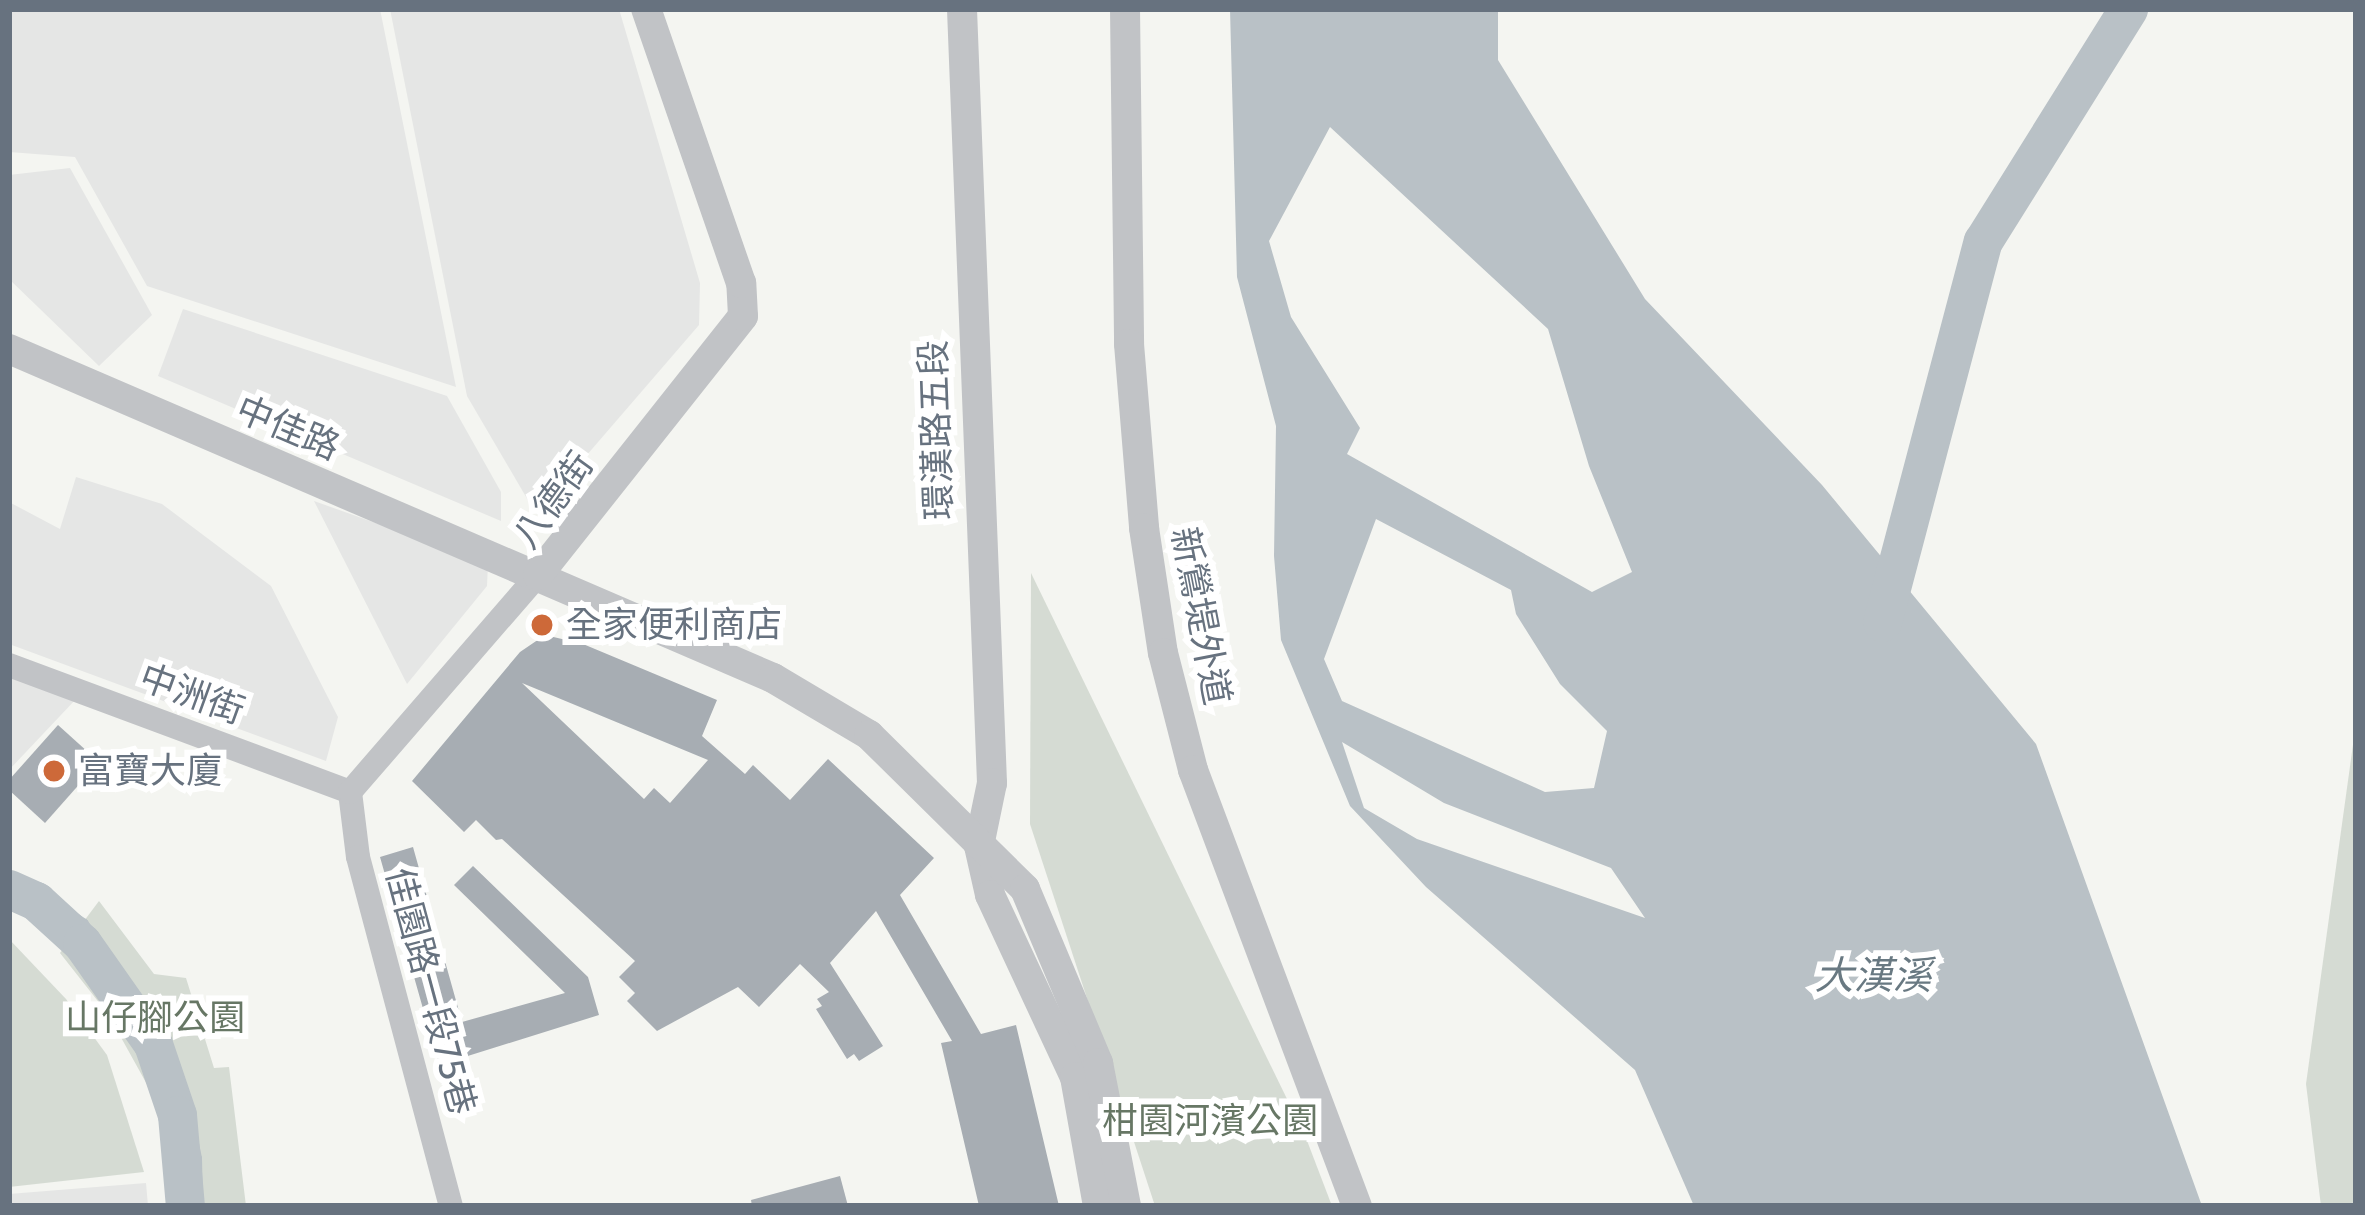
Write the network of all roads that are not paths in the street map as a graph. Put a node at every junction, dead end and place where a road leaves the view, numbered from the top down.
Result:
1 (646, 9) edge
2 (962, 9) edge
3 (1125, 9) edge
4 (9, 349) edge
5 (538, 575) junction
6 (9, 665) edge
7 (350, 792) junction
8 (979, 846) junction
9 (1099, 1063) junction
10 (451, 1206) edge
11 (1098, 1206) edge
12 (1126, 1206) edge
13 (1144, 1206) edge
14 (1357, 1206) edge

1 - 5 street, 八德街
2 - 8 street, 環漢路五段
3 - 14 street, 新鶯堤外道
4 - 5 street, 中佳路
5 - 7 street
5 - 8 street, 八德街
6 - 7 street, 中洲街
7 - 10 street, 佳園路一段75巷
8 - 9 street, 八德街
8 - 11 street
9 - 12 street, 八德街
9 - 13 street

